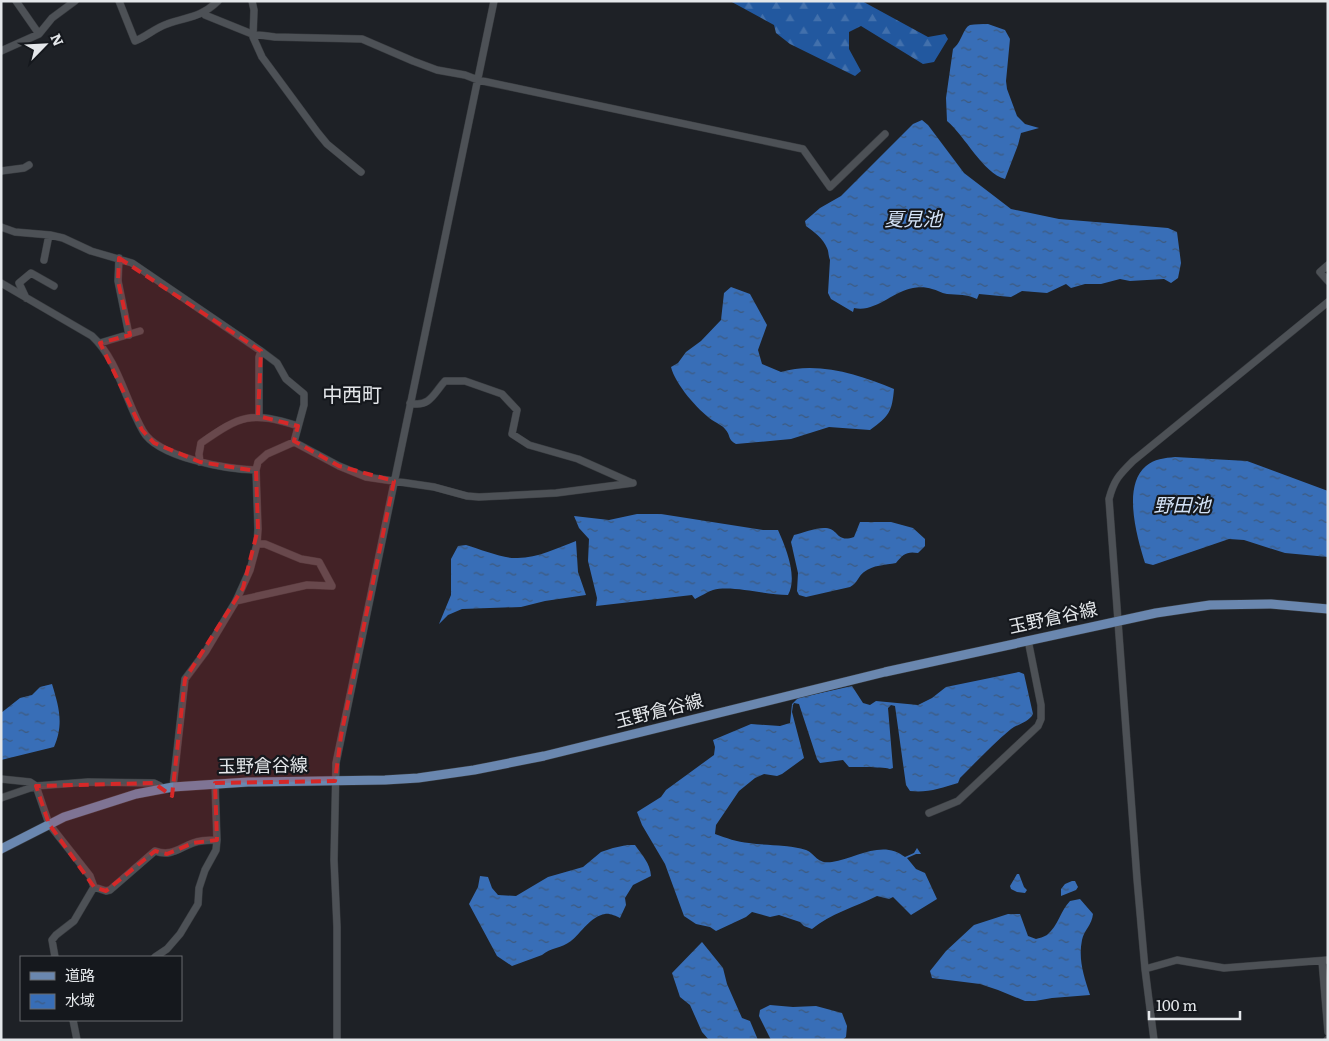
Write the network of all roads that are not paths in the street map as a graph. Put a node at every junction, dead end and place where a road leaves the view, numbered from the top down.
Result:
1 (16, 1) edge
2 (75, 1) edge
3 (119, 1) edge
4 (218, 1) edge
5 (252, 1) edge
6 (494, 1) edge
7 (204, 13) junction
8 (39, 34) junction
9 (252, 34) junction
10 (1, 51) edge
11 (478, 80) junction
12 (885, 134) dead end
13 (29, 165) dead end
14 (1, 171) edge
15 (361, 172) dead end
16 (1, 227) edge
17 (50, 235) junction
18 (119, 258) junction
19 (44, 260) dead end
20 (1328, 265) edge
21 (1328, 281) edge
22 (1, 283) edge
23 (54, 286) dead end
24 (26, 298) junction
25 (1328, 302) edge
26 (140, 331) dead end
27 (129, 335) junction
28 (100, 344) junction
29 (261, 352) junction
30 (410, 403) junction
31 (258, 417) junction
32 (298, 426) junction
33 (294, 442) junction
34 (200, 462) junction
35 (256, 470) junction
36 (394, 481) junction
37 (256, 544) junction
38 (236, 602) junction
39 (1328, 609) edge
40 (1117, 621) junction
41 (1028, 640) junction
42 (1, 779) edge
43 (335, 781) junction
44 (215, 784) junction
45 (36, 786) junction
46 (173, 787) junction
47 (161, 789) junction
48 (1, 798) edge
49 (929, 813) dead end
50 (49, 824) junction
51 (217, 840) junction
52 (1, 849) edge
53 (94, 887) junction
54 (55, 956) edge
55 (156, 956) edge
56 (1325, 960) edge
57 (1145, 969) junction
58 (73, 1021) edge
59 (1328, 1032) edge
60 (77, 1040) edge
61 (337, 1040) edge
62 (1154, 1040) edge

1 - 8 street
2 - 8 street
3 - 7 street
4 - 7 street
5 - 9 street
6 - 11 street
7 - 9 street
8 - 10 street
9 - 11 street
9 - 15 street
11 - 12 street
11 - 30 street
13 - 14 street
16 - 17 street
17 - 18 street
17 - 19 street
18 - 27 street
18 - 29 street
20 - 21 street
22 - 24 street
23 - 24 street
24 - 28 street
25 - 40 street
26 - 27 street
27 - 28 street
28 - 34 street
29 - 31 street
29 - 32 street
30 - 36 street
30 - 36 street
31 - 32 street
31 - 34 street
32 - 33 street
33 - 35 street
33 - 36 street
34 - 35 street
35 - 37 street
36 - 43 street
37 - 38 street
37 - 38 street
38 - 46 street
39 - 40 main road, 玉野倉谷線
40 - 41 main road, 玉野倉谷線
40 - 57 street
41 - 43 main road, 玉野倉谷線
41 - 49 street
42 - 45 street
43 - 44 main road, 玉野倉谷線
43 - 61 street
44 - 46 main road, 玉野倉谷線
44 - 51 street
45 - 47 street
45 - 48 street
45 - 50 street
46 - 47 main road, 玉野倉谷線
47 - 50 main road, 玉野倉谷線
50 - 52 main road, 玉野倉谷線
50 - 53 street
51 - 53 street
51 - 55 street
53 - 54 street
56 - 57 street
56 - 59 street
57 - 62 street
58 - 60 street

